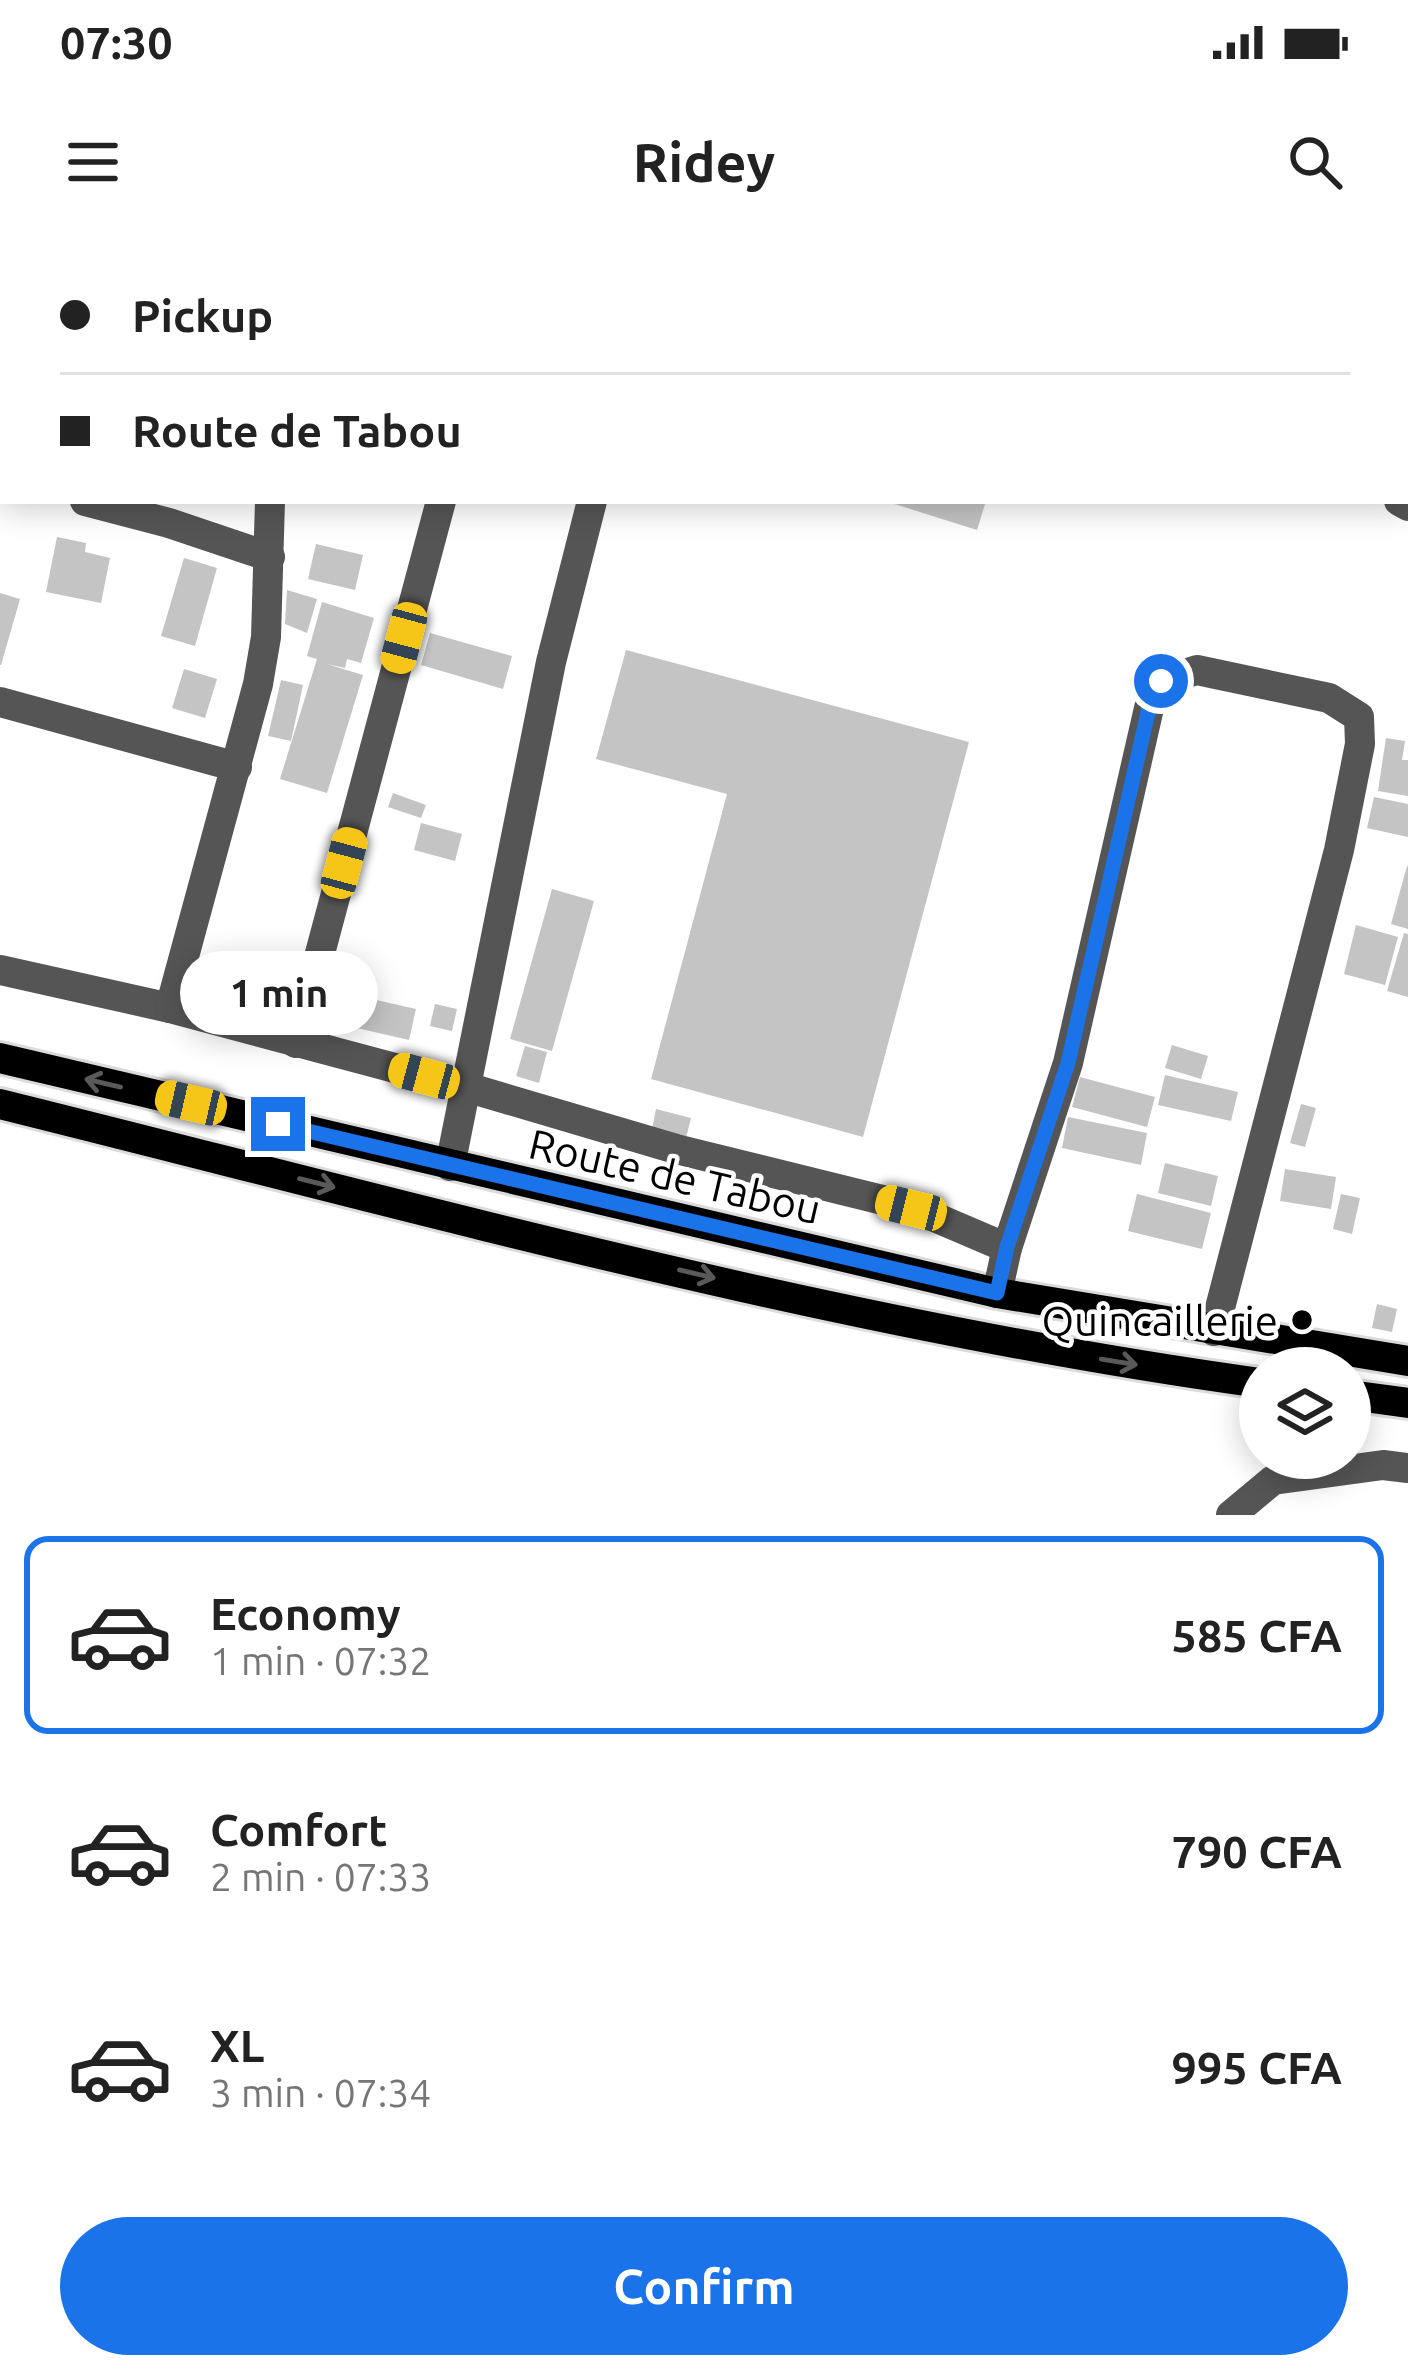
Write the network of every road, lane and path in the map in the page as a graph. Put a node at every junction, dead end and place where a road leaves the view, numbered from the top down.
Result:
1 (97, 504) edge
2 (270, 504) edge
3 (440, 504) edge
4 (591, 504) edge
5 (270, 557) junction
6 (0, 702) edge
7 (237, 767) junction
8 (0, 970) edge
9 (170, 1008) junction
10 (296, 1043) junction
11 (0, 1058) edge
12 (466, 1088) junction
13 (0, 1104) edge
14 (450, 1166) junction
15 (1007, 1247) junction
16 (997, 1293) junction
17 (1214, 1331) junction
18 (1408, 1361) edge
19 (1239, 1380) edge
20 (1371, 1398) edge
21 (1408, 1403) edge
22 (1408, 1468) edge
23 (1232, 1515) edge

1 - 5 street
2 - 5 street
3 - 10 street
4 - 12 street
5 - 7 street
6 - 7 street
7 - 9 street
8 - 9 street
9 - 10 street
10 - 12 street
14 -> 11 main road, Route de Tabou
12 - 14 street
12 - 15 street
13 -> 19 main road
14 - 16 main road, Route de Tabou
15 - 16 street
15 - 17 street
16 - 17 main road, Route de Tabou
17 - 18 main road, Route de Tabou
20 - 21 main road
22 - 23 street

